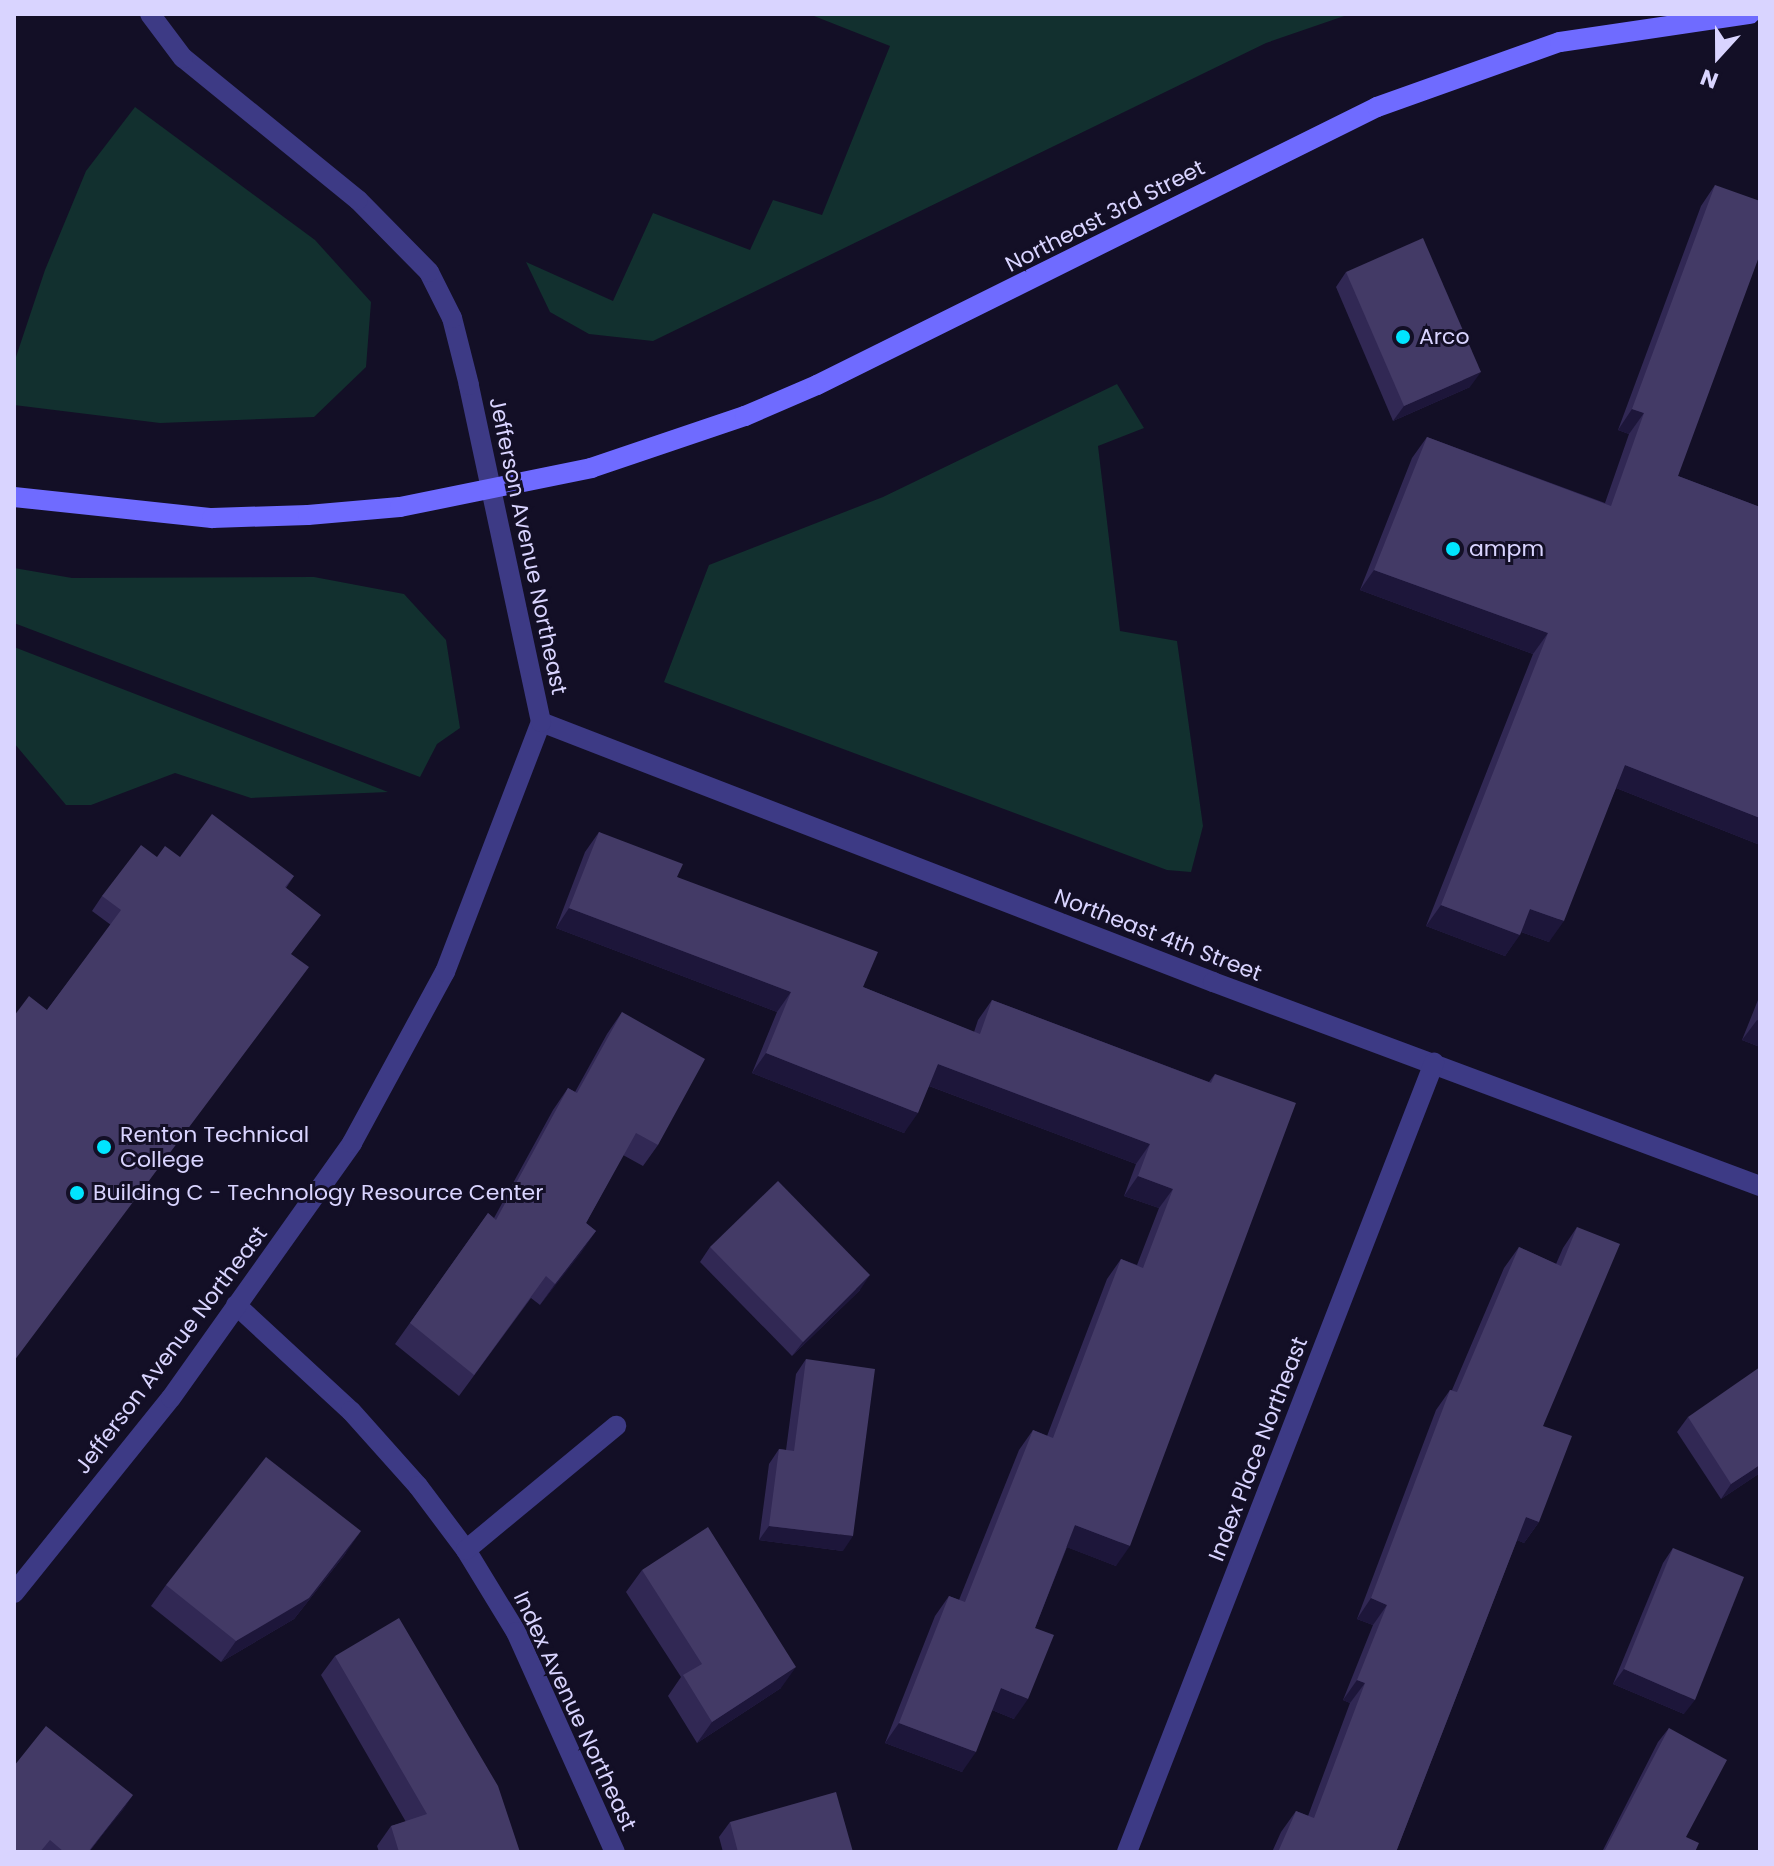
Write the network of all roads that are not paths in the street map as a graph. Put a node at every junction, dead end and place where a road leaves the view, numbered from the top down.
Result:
1 (150, 14) edge
2 (1750, 14) edge
3 (490, 490) junction
4 (14, 497) edge
5 (541, 722) junction
6 (1434, 1063) junction
7 (1760, 1186) edge
8 (236, 1305) junction
9 (616, 1426) dead end
10 (466, 1550) junction
11 (14, 1593) edge
12 (615, 1852) edge
13 (1127, 1852) edge

1 - 3 street, Jefferson Avenue Northeast
2 - 3 main road, Northeast 3rd Street
3 - 4 main road
3 - 5 street, Jefferson Avenue Northeast
5 - 6 street, Northeast 4th Street
5 - 8 street, Jefferson Avenue Northeast
6 - 7 street, Northeast 4th Street
6 - 13 street, Index Place Northeast
8 - 10 street, Index Avenue Northeast
8 - 11 street, Jefferson Avenue Northeast
9 - 10 street
10 - 12 street, Index Avenue Northeast

